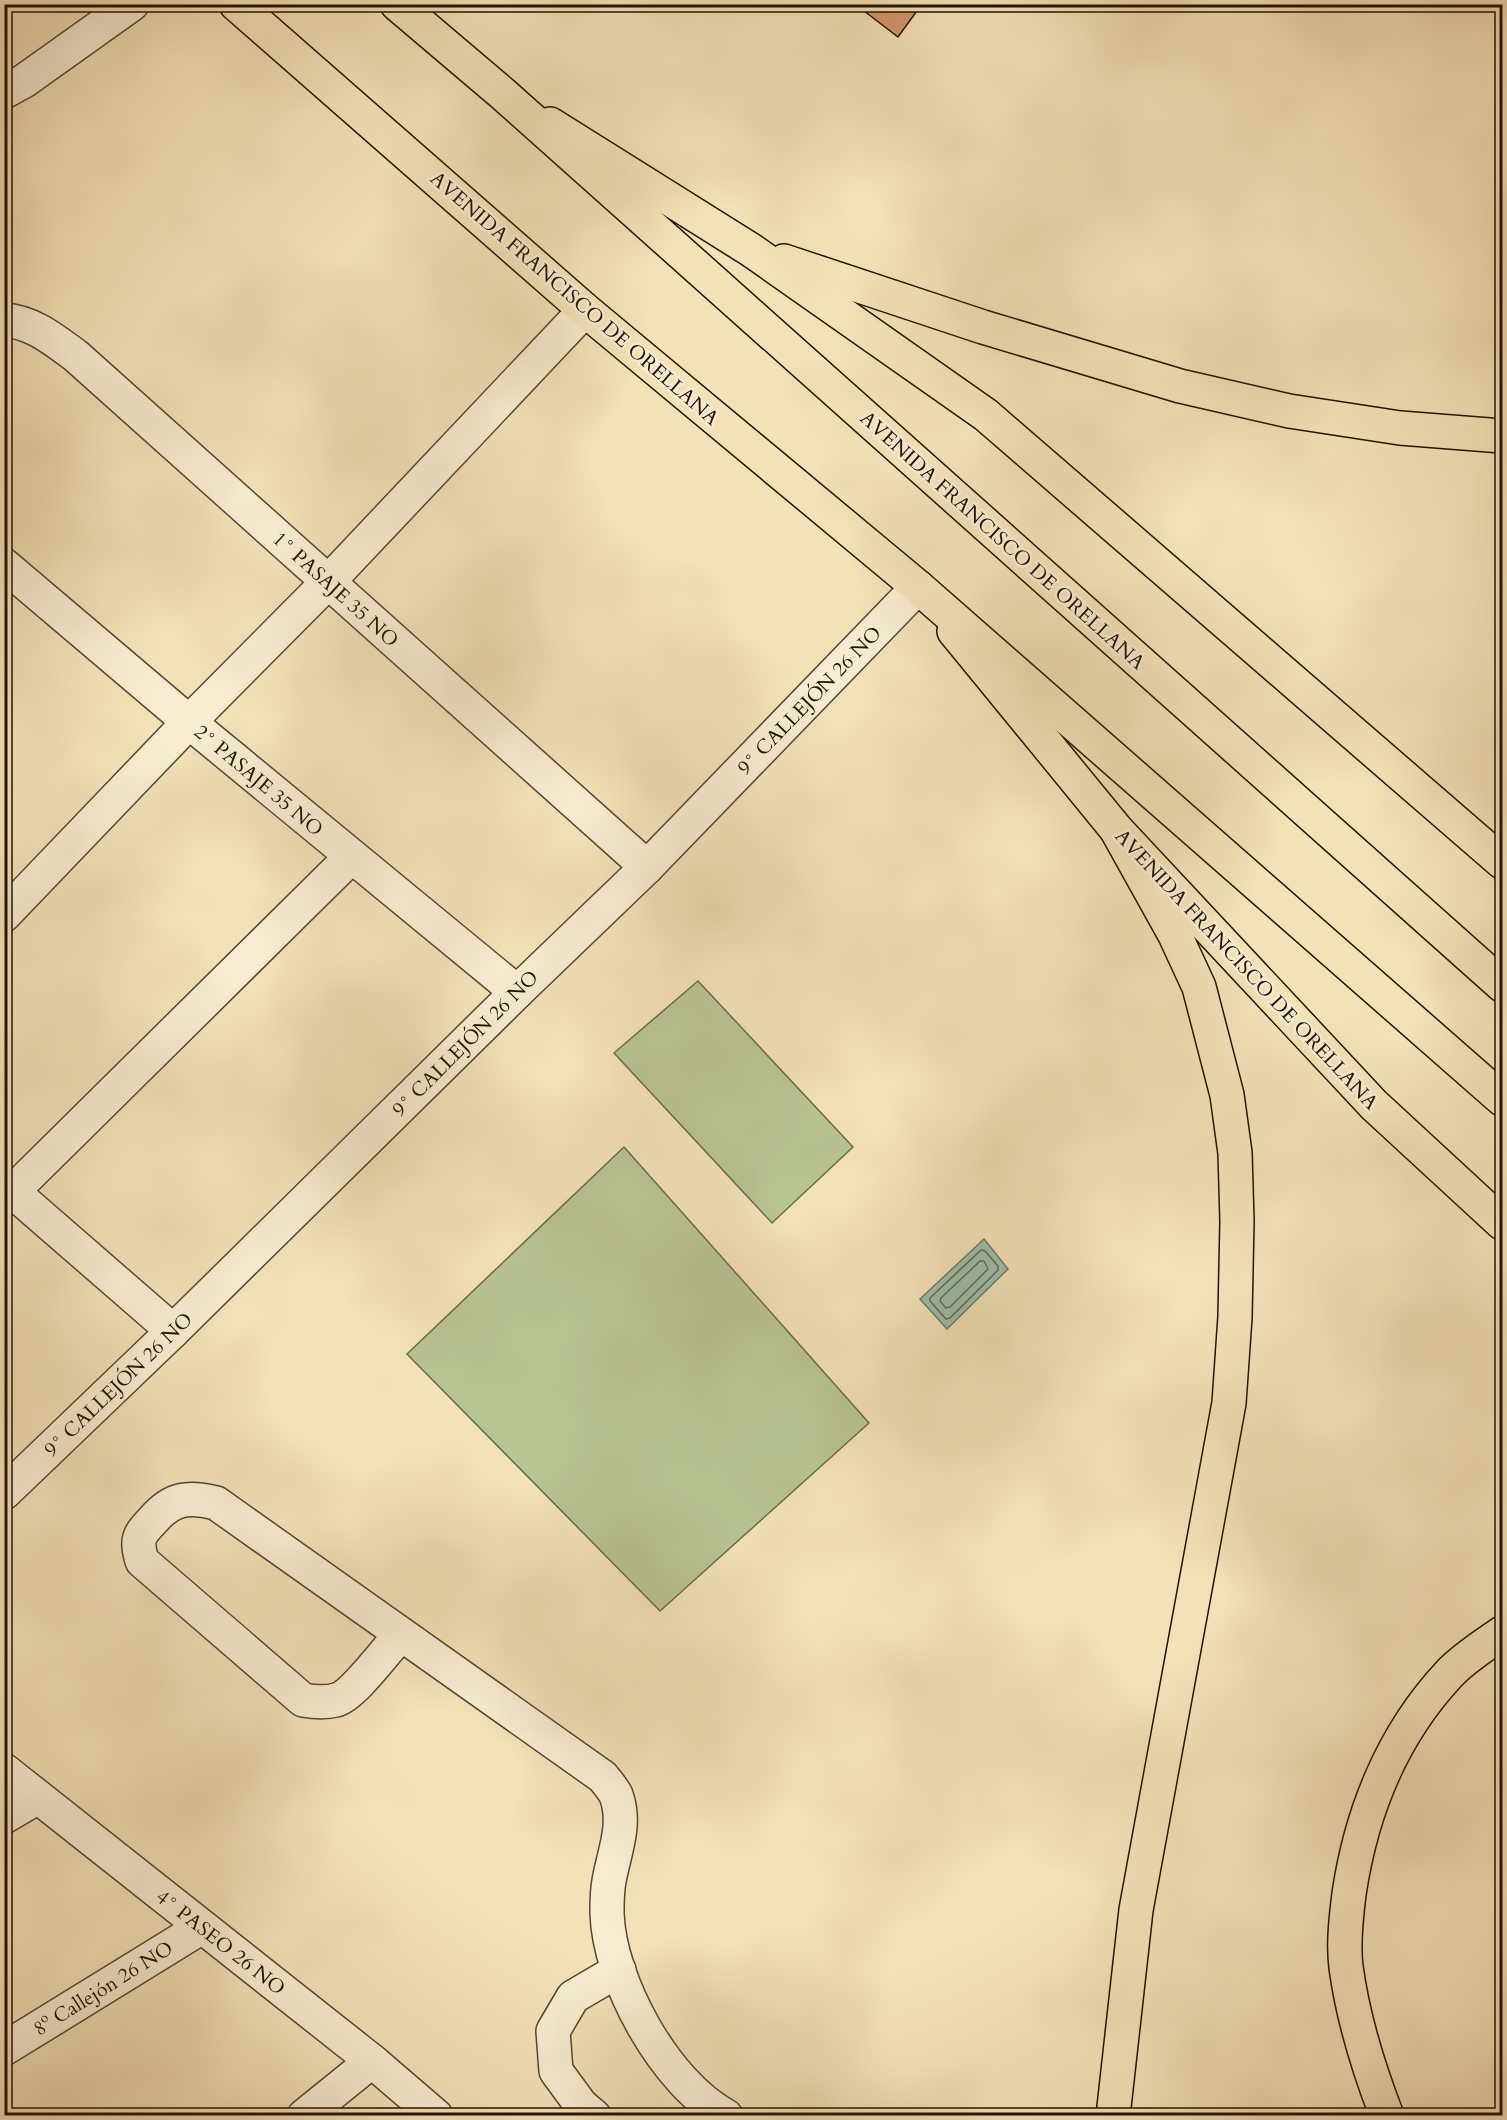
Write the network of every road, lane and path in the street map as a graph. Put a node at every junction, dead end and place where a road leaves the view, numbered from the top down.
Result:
1 (132, 4) edge
2 (236, 4) edge
3 (397, 4) edge
4 (4, 92) edge
5 (503, 94) junction
6 (751, 250) junction
7 (585, 310) junction
8 (12, 321) edge
9 (1503, 436) edge
10 (4, 565) edge
11 (328, 582) junction
12 (918, 587) junction
13 (189, 722) junction
14 (1116, 829) junction
15 (351, 856) junction
16 (1503, 862) edge
17 (647, 867) junction
18 (4, 915) edge
19 (1503, 985) edge
20 (517, 992) junction
21 (1503, 1099) edge
22 (7, 1192) edge
23 (1503, 1223) edge
24 (173, 1331) junction
25 (4, 1493) edge
26 (1503, 1633) edge
27 (400, 1634) junction
28 (4, 1770) edge
29 (38, 1797) junction
30 (4, 1817) edge
31 (202, 1927) junction
32 (619, 1970) junction
33 (4, 2049) edge
34 (372, 2061) junction
35 (1111, 2114) edge
36 (304, 2115) edge
37 (436, 2115) edge
38 (594, 2115) edge
39 (726, 2115) edge
40 (1387, 2115) edge

1 - 4 street
2 - 7 main road, AVENIDA FRANCISCO DE ORELLANA
3 - 5 main road, AVENIDA FRANCISCO DE ORELLANA
5 - 6 main road, AVENIDA FRANCISCO DE ORELLANA
5 - 19 main road, AVENIDA FRANCISCO DE ORELLANA
6 - 9 main road
6 - 16 main road, AVENIDA FRANCISCO DE ORELLANA
7 - 11 street
7 - 12 main road, AVENIDA FRANCISCO DE ORELLANA
8 - 11 street, 1° PASAJE 35 NO
10 - 13 street, 2° PASAJE 35 NO
11 - 13 street
11 - 17 street, 1° PASAJE 35 NO
12 - 14 main road, AVENIDA FRANCISCO DE ORELLANA
12 - 17 street, 9° CALLEJÓN 26 NO
12 - 21 main road, AVENIDA FRANCISCO DE ORELLANA
13 - 15 street, 2° PASAJE 35 NO
13 - 18 street
14 - 23 main road, AVENIDA FRANCISCO DE ORELLANA
14 - 35 main road
15 - 20 street, 2° PASAJE 35 NO
15 - 22 street
17 - 20 street, 9° CALLEJÓN 26 NO
20 - 24 street, 9° CALLEJÓN 26 NO
22 - 24 street
24 - 25 street, 9° CALLEJÓN 26 NO
26 - 40 main road
27 - 27 street
27 - 32 street
28 - 29 street, 4° PASEO 26 NO
29 - 30 street
29 - 31 street, 4° PASEO 26 NO
31 - 33 street, 8º Callejón 26 NO
31 - 34 street, 4° PASEO 26 NO
32 - 38 street
32 - 39 street
34 - 36 street
34 - 37 street, 4° PASEO 26 NO

